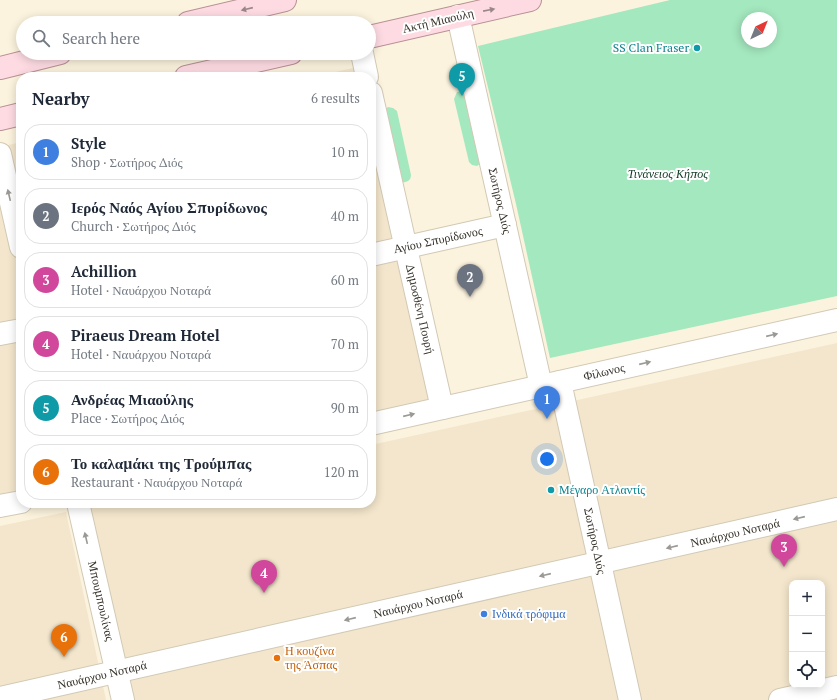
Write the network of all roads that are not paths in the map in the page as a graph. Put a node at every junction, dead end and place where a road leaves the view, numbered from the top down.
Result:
1 (285, 0) edge
2 (530, 0) edge
3 (218, 16) edge
4 (458, 16) junction
5 (376, 35) edge
6 (32, 60) edge
7 (260, 60) edge
8 (363, 60) edge
9 (0, 68) edge
10 (208, 72) edge
11 (366, 72) edge
12 (16, 115) edge
13 (376, 116) edge
14 (0, 119) edge
15 (0, 154) edge
16 (16, 225) edge
17 (505, 226) junction
18 (406, 247) junction
19 (376, 253) edge
20 (837, 320) edge
21 (16, 331) edge
22 (0, 334) edge
23 (550, 384) junction
24 (442, 408) junction
25 (376, 423) edge
26 (16, 503) edge
27 (0, 506) edge
28 (79, 508) edge
29 (837, 510) edge
30 (600, 563) junction
31 (116, 672) junction
32 (837, 687) edge
33 (0, 698) edge
34 (123, 700) edge
35 (630, 700) edge
36 (780, 700) edge

1 -> 3 main road
4 -> 2 main road, Ακτή Μιαούλη
4 - 5 main road, Ακτή Μιαούλη
4 - 17 street, Σωτήρος Διός
6 - 9 main road
7 - 10 main road
8 - 11 street
12 - 14 main road
13 - 18 street, Δημοσθένη Πουρή
16 -> 15 street
17 - 18 street, Αγίου Σπυρίδωνος
17 - 23 street, Σωτήρος Διός
18 - 19 street, Αγίου Σπυρίδωνος
18 - 24 street, Δημοσθένη Πουρή
23 -> 20 street, Φίλωνος
21 - 22 street
23 - 24 street, Φίλωνος
23 - 30 street, Σωτήρος Διός
25 -> 24 street, Φίλωνος
26 - 27 street
31 -> 28 street, Μπουμπουλίνας
29 -> 30 street, Ναυάρχου Νοταρά
30 -> 31 street, Ναυάρχου Νοταρά
30 - 35 street, Σωτήρος Διός
31 - 33 street, Ναυάρχου Νοταρά
31 - 34 street, Μπουμπουλίνας
32 - 36 street

